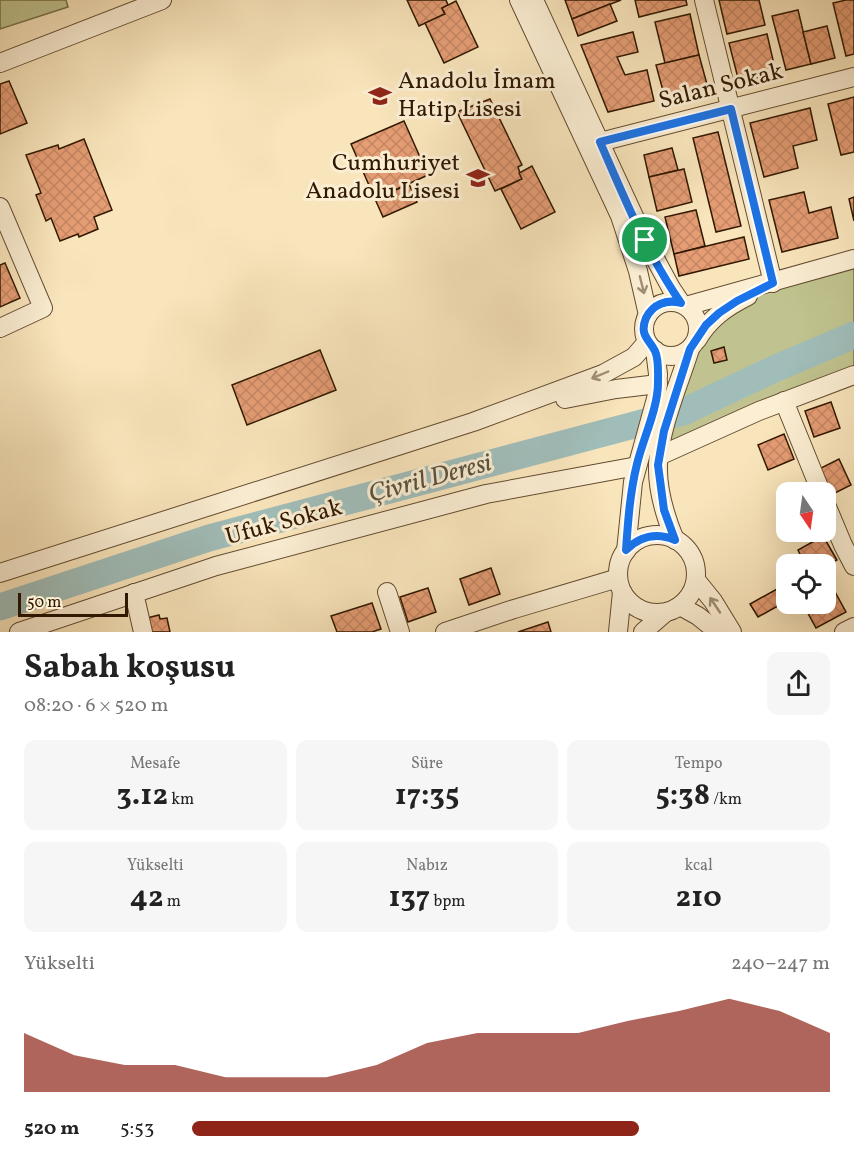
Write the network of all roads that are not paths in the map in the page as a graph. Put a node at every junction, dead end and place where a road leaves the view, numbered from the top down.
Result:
1 (162, 0) edge
2 (519, 0) edge
3 (534, 0) edge
4 (704, 0) edge
5 (0, 63) edge
6 (854, 77) edge
7 (731, 109) junction
8 (600, 142) junction
9 (0, 207) edge
10 (854, 259) edge
11 (773, 283) junction
12 (684, 304) junction
13 (648, 315) junction
14 (0, 328) edge
15 (694, 344) junction
16 (651, 346) junction
17 (854, 375) edge
18 (663, 393) junction
19 (784, 401) junction
20 (474, 422) junction
21 (655, 431) junction
22 (659, 456) junction
23 (637, 466) junction
24 (817, 482) edge
25 (836, 526) edge
26 (675, 540) junction
27 (626, 550) junction
28 (854, 566) edge
29 (0, 573) edge
30 (696, 580) junction
31 (620, 585) junction
32 (387, 592) dead end
33 (134, 593) junction
34 (673, 609) junction
35 (854, 627) edge
36 (19, 632) edge
37 (143, 632) edge
38 (400, 632) edge
39 (445, 632) edge
40 (618, 632) edge
41 (643, 632) edge
42 (718, 632) edge
43 (732, 632) edge
44 (844, 632) edge

1 - 5 street
2 -> 13 street
3 - 8 street
4 - 7 street
6 - 7 street, Salan Sokak
7 - 8 street, Salan Sokak
7 - 11 street
8 - 12 street
9 - 14 street
10 - 11 street
11 - 12 street
11 - 15 street
12 - 13 street
12 - 15 street
13 - 16 street
15 - 16 street
15 - 18 street
16 - 18 street
16 -> 20 street
17 - 19 street
18 - 20 street
18 - 21 street
19 - 22 street
19 - 24 street
20 - 29 street
21 - 22 street
21 - 23 street
22 - 26 street
23 - 27 street
23 - 33 street, Ufuk Sokak
25 - 28 street
26 - 27 street
26 - 30 street
27 - 31 street
30 - 34 street
43 -> 30 street
31 - 34 street
31 - 39 street
31 - 40 street
32 - 38 street
33 - 36 street, Ufuk Sokak
33 - 37 street
34 - 41 street
34 - 42 street
35 - 44 street

